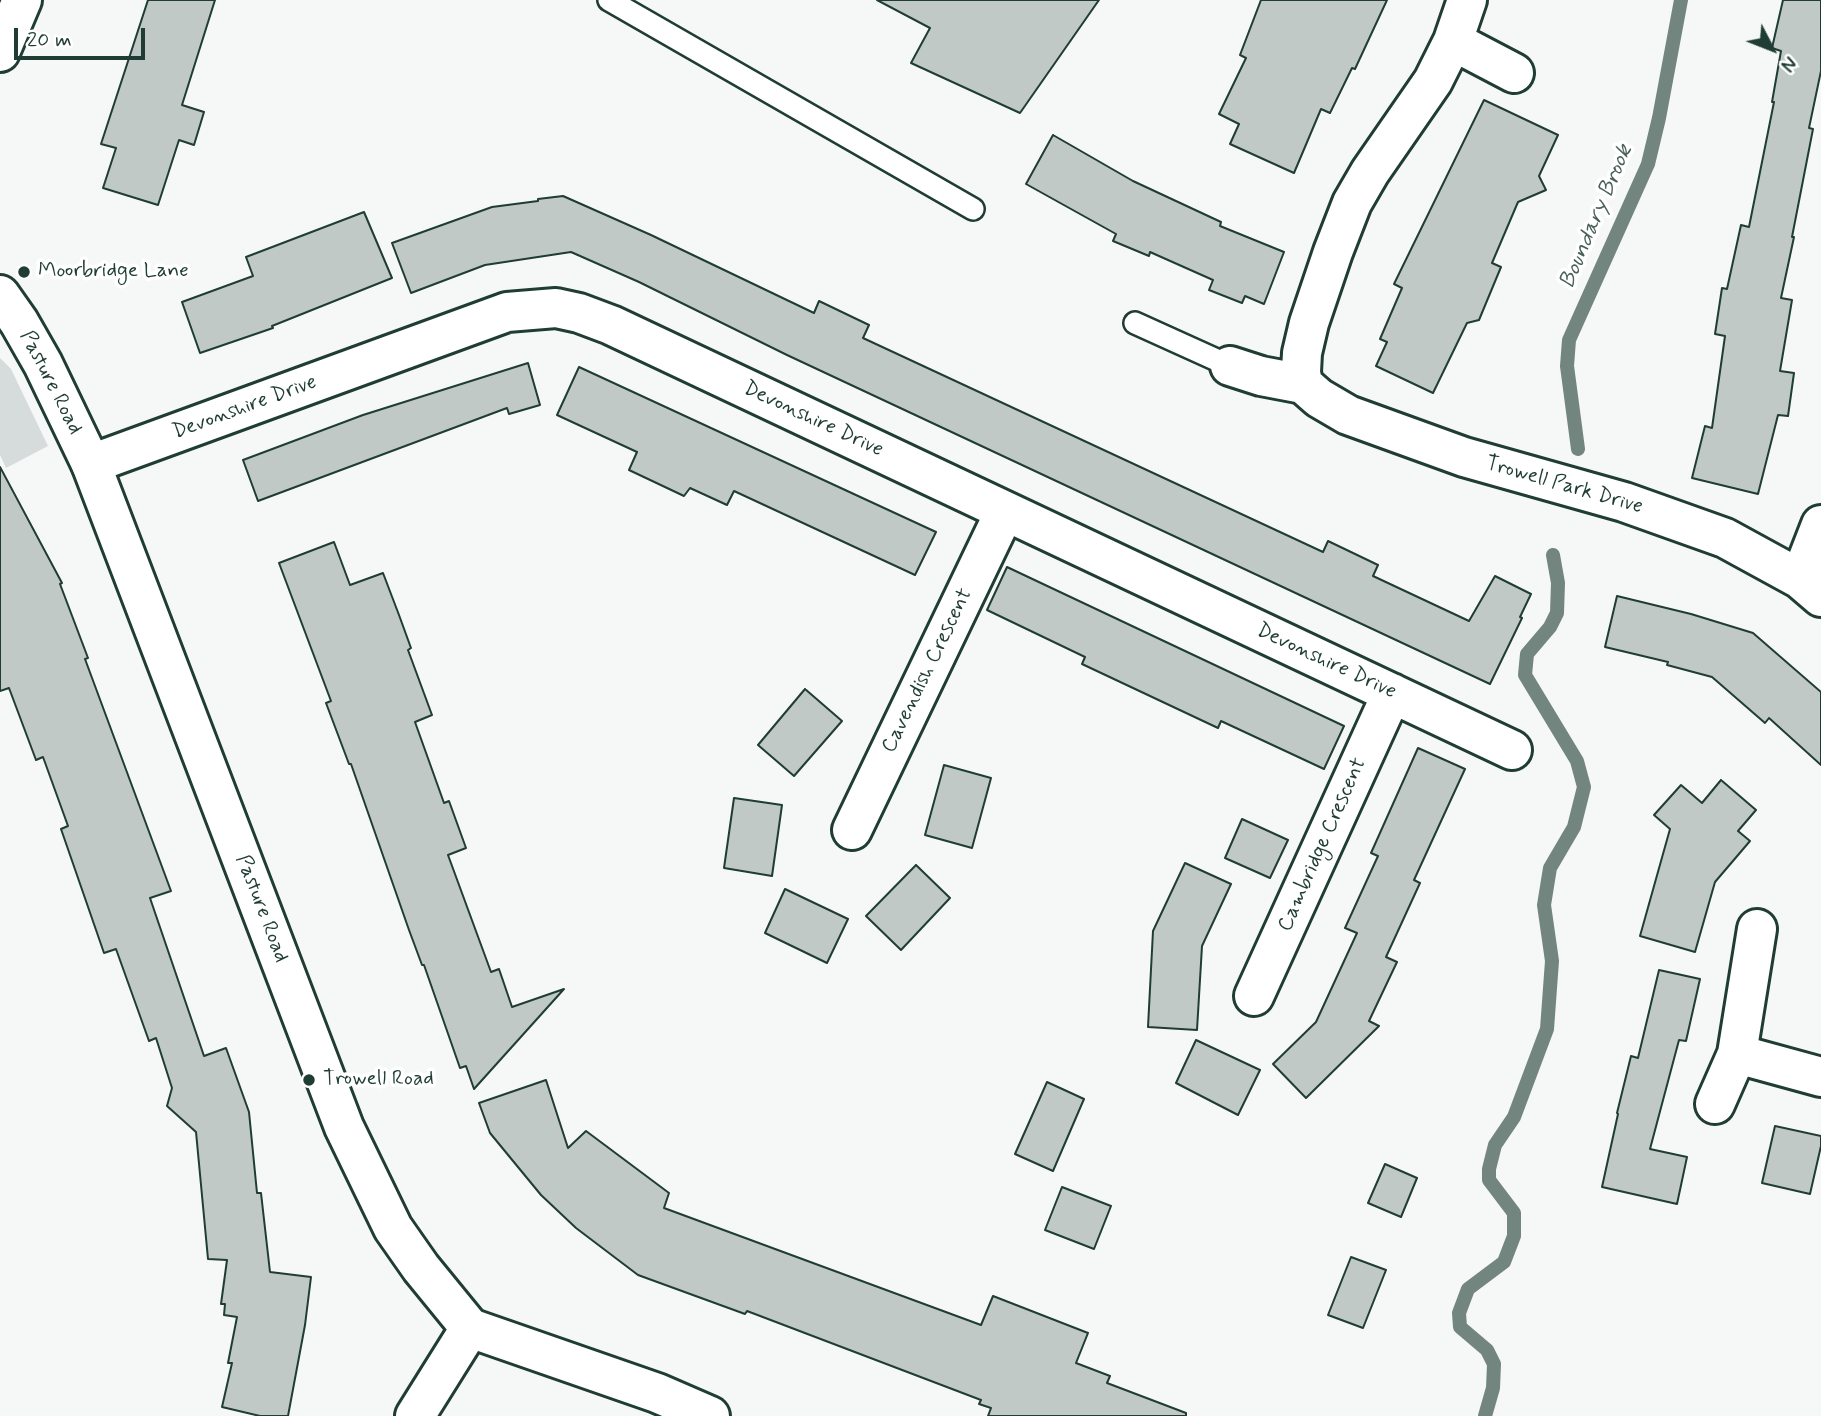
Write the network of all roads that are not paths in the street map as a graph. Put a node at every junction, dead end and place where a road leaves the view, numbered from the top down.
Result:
1 (22, 0) edge
2 (609, 0) edge
3 (1466, 0) edge
4 (1453, 41) junction
5 (0, 52) edge
6 (1514, 73) dead end
7 (973, 209) dead end
8 (0, 295) edge
9 (1135, 323) dead end
10 (1230, 366) joint
11 (1303, 384) junction
12 (91, 464) junction
13 (1005, 511) junction
14 (1821, 525) edge
15 (1811, 588) edge
16 (1392, 693) junction
17 (1513, 750) dead end
18 (852, 830) dead end
19 (1757, 929) dead end
20 (1254, 996) dead end
21 (1737, 1054) junction
22 (1821, 1077) edge
23 (1715, 1104) dead end
24 (470, 1328) junction
25 (415, 1416) edge
26 (710, 1416) edge

1 - 5 street
2 - 7 lane
3 - 4 street
4 - 6 street
4 - 11 street
8 - 12 street, Pasture Road
9 - 10 lane, Trowell Park Drive
10 - 11 street, Trowell Park Drive
11 - 15 street, Trowell Park Drive
12 - 13 street, Devonshire Drive
12 - 24 street, Pasture Road
13 - 16 street, Devonshire Drive
13 - 18 street, Cavendish Crescent
14 - 15 street
16 - 17 street, Devonshire Drive
16 - 20 street, Cambridge Crescent
19 - 21 street
21 - 22 street
21 - 23 street
24 - 25 street
24 - 26 street

